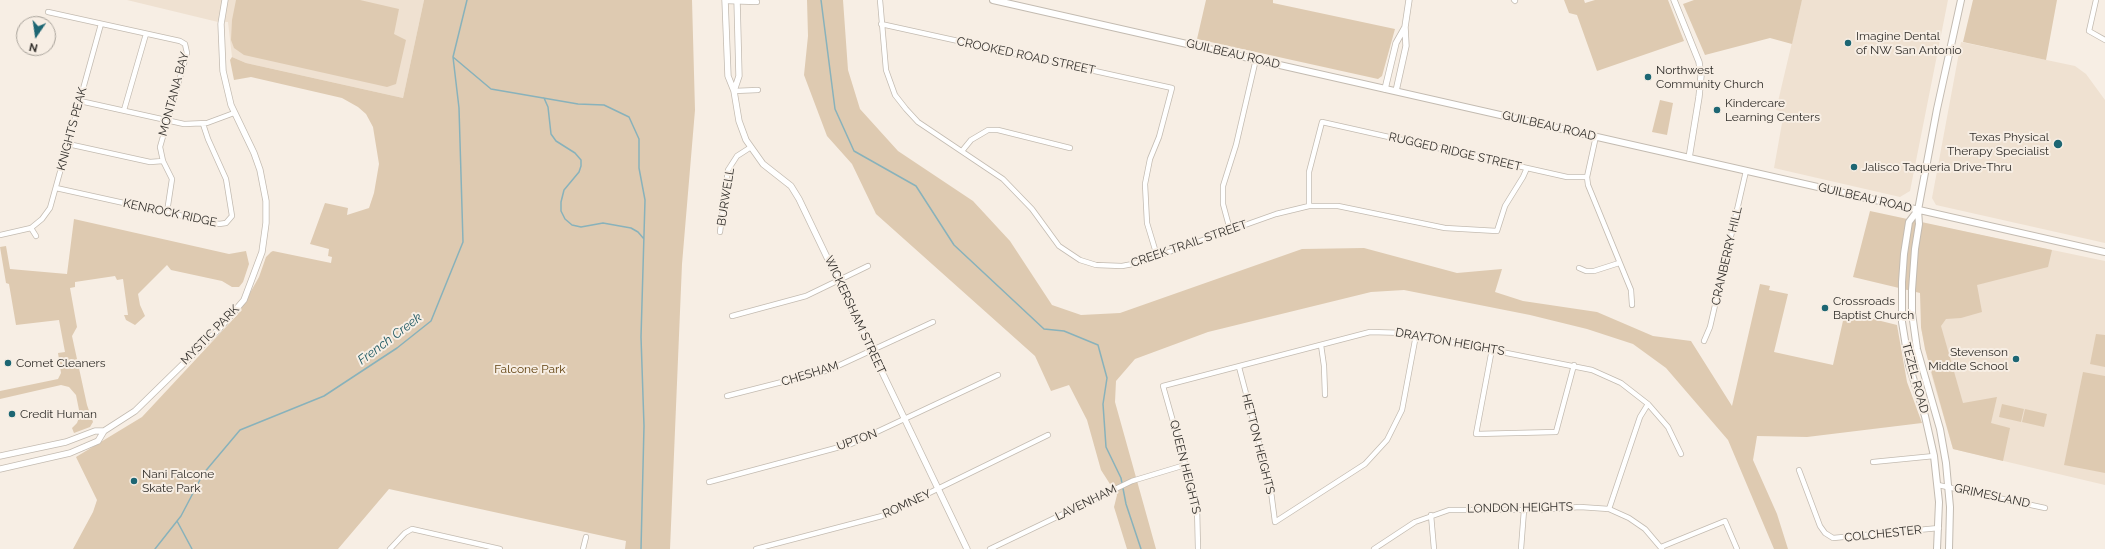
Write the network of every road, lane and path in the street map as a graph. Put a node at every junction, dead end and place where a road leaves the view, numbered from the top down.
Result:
1 (225, 0) edge
2 (725, 0) edge
3 (880, 0) edge
4 (993, 0) edge
5 (1409, 0) edge
6 (1674, 0) edge
7 (1961, 0) edge
8 (2096, 0) edge
9 (737, 1) edge
10 (757, 2) dead end
11 (48, 12) dead end
12 (101, 24) junction
13 (881, 24) junction
14 (1405, 27) junction
15 (146, 34) junction
16 (2105, 40) edge
17 (1256, 59) junction
18 (1385, 88) junction
19 (758, 90) dead end
20 (734, 91) junction
21 (1396, 91) junction
22 (80, 101) junction
23 (124, 110) junction
24 (234, 113) junction
25 (167, 120) junction
26 (203, 124) junction
27 (1596, 136) junction
28 (68, 144) junction
29 (751, 147) junction
30 (1070, 148) dead end
31 (962, 151) junction
32 (1689, 158) junction
33 (163, 161) junction
34 (1527, 168) junction
35 (1746, 171) junction
36 (1587, 177) junction
37 (56, 188) junction
38 (1309, 206) junction
39 (1918, 210) junction
40 (167, 212) junction
41 (31, 228) junction
42 (1230, 230) junction
43 (720, 232) dead end
44 (0, 235) edge
45 (36, 236) dead end
46 (2105, 252) edge
47 (1157, 256) junction
48 (1619, 263) junction
49 (868, 266) dead end
50 (1579, 268) dead end
51 (839, 280) junction
52 (1632, 305) dead end
53 (732, 316) dead end
54 (933, 322) dead end
55 (1416, 335) junction
56 (1704, 341) dead end
57 (1320, 345) junction
58 (1492, 349) junction
59 (872, 350) junction
60 (1574, 365) junction
61 (1239, 366) junction
62 (998, 375) dead end
63 (1163, 386) joint
64 (1325, 395) dead end
65 (727, 396) dead end
66 (1648, 404) junction
67 (905, 420) junction
68 (104, 431) junction
69 (1048, 435) dead end
70 (1681, 454) dead end
71 (0, 456) edge
72 (1934, 456) junction
73 (1873, 462) dead end
74 (1186, 465) junction
75 (0, 469) edge
76 (1799, 470) dead end
77 (709, 482) dead end
78 (1938, 485) junction
79 (1949, 487) junction
80 (938, 489) junction
81 (2045, 508) dead end
82 (1609, 509) junction
83 (1524, 510) junction
84 (1431, 515) junction
85 (1939, 528) junction
86 (586, 537) dead end
87 (1662, 548) edge
88 (390, 549) edge
89 (500, 549) edge
90 (583, 549) edge
91 (756, 549) edge
92 (967, 549) edge
93 (990, 549) edge
94 (1198, 549) edge
95 (1374, 549) edge
96 (1434, 549) edge
97 (1521, 549) edge
98 (1737, 549) edge
99 (1937, 549) edge
100 (1949, 549) edge

1 - 24 street, MYSTIC PARK
2 - 9 street, WICKERSHAM STREET
2 - 20 street, WICKERSHAM STREET
3 - 13 street, CREEK TRAIL STREET
4 - 17 main road, GUILBEAU ROAD
5 - 14 street
6 - 32 street
7 - 39 main road, TEZEL ROAD
8 - 16 street
9 - 10 street, WICKERSHAM STREET
9 - 20 street, WICKERSHAM STREET
11 - 12 street, MONTANA BAY
12 - 15 street, MONTANA BAY
12 - 22 street, KNIGHTS PEAK
13 - 31 street, CREEK TRAIL STREET
13 - 47 street, CROOKED ROAD STREET
14 - 18 street
14 - 21 street
15 - 23 street
15 - 25 street, MONTANA BAY
17 - 18 main road, GUILBEAU ROAD
17 - 42 street
18 - 21 main road, GUILBEAU ROAD
19 - 20 street
20 - 29 street, WICKERSHAM STREET
21 - 27 main road, GUILBEAU ROAD
22 - 23 street
22 - 28 street, KNIGHTS PEAK
23 - 25 street
24 - 26 street
24 - 68 street, MYSTIC PARK
25 - 26 street
25 - 33 street, MONTANA BAY
26 - 40 street, KENROCK RIDGE
27 - 32 main road, GUILBEAU ROAD
27 - 36 street
28 - 33 street
28 - 37 street, KNIGHTS PEAK
29 - 43 street, BURWELL
29 - 51 street, WICKERSHAM STREET
30 - 31 street
31 - 47 street, CREEK TRAIL STREET
32 - 35 main road, GUILBEAU ROAD
33 - 40 street, MONTANA BAY
34 - 36 street, RUGGED RIDGE STREET
34 - 38 street, CREEK TRAIL STREET
34 - 38 street, RUGGED RIDGE STREET
35 - 39 main road, GUILBEAU ROAD
35 - 56 street, CRANBERRY HILL
36 - 48 street
37 - 40 street, KENROCK RIDGE
37 - 41 street, KNIGHTS PEAK
38 - 42 street, CREEK TRAIL STREET
39 - 46 main road, GUILBEAU ROAD
39 - 72 main road, TEZEL ROAD
39 - 79 main road, TEZEL ROAD
41 - 44 street
41 - 45 street
42 - 47 street, CREEK TRAIL STREET
48 - 50 street
48 - 52 street
49 - 51 street
51 - 53 street
51 - 59 street, WICKERSHAM STREET
54 - 59 street, CHESHAM
55 - 57 street, DRAYTON HEIGHTS
55 - 58 street, DRAYTON HEIGHTS
55 - 61 street, HETTON HEIGHTS
57 - 61 street, DRAYTON HEIGHTS
57 - 64 street
58 - 60 street, DRAYTON HEIGHTS
58 - 60 street
59 - 65 street, CHESHAM
59 - 67 street, WICKERSHAM STREET
60 - 66 street, DRAYTON HEIGHTS
61 - 63 street, DRAYTON HEIGHTS
62 - 67 street, UPTON
63 - 74 street, QUEEN HEIGHTS
66 - 70 street, DRAYTON HEIGHTS
66 - 82 street
67 - 77 street, UPTON
67 - 80 street, WICKERSHAM STREET
68 - 71 street, MYSTIC PARK
68 - 75 street, MYSTIC PARK
69 - 80 street, ROMNEY
72 - 73 street
72 - 78 main road, TEZEL ROAD
74 - 93 street, LAVENHAM
74 - 94 street, QUEEN HEIGHTS
76 - 85 street, COLCHESTER
78 - 79 street, GRIMESLAND
78 - 85 main road, TEZEL ROAD
79 - 81 street, GRIMESLAND
79 - 100 main road, TEZEL ROAD
80 - 91 street, ROMNEY
80 - 92 street, WICKERSHAM STREET
82 - 83 street, LONDON HEIGHTS
82 - 87 street, LONDON HEIGHTS
83 - 84 street, LONDON HEIGHTS
83 - 97 street
84 - 95 street, LONDON HEIGHTS
84 - 96 street
85 - 99 main road, TEZEL ROAD
86 - 90 street
87 - 98 street
88 - 89 street

